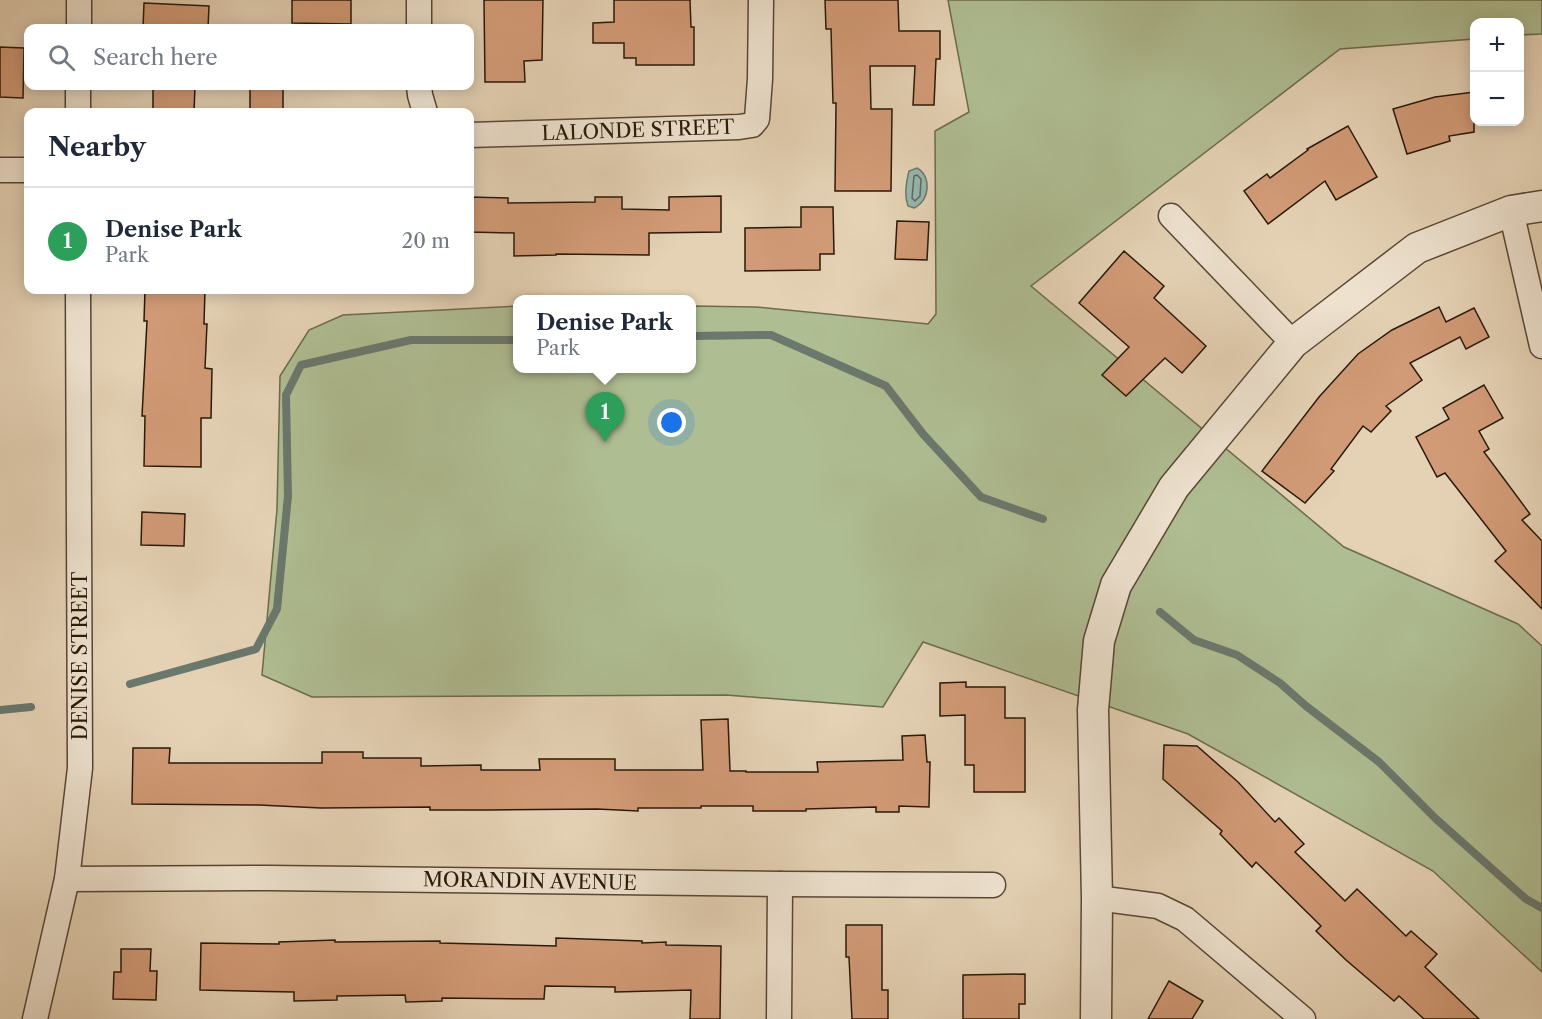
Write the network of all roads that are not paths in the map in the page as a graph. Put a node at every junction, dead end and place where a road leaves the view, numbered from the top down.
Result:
1 (79, 0) edge
2 (419, 0) edge
3 (761, 0) edge
4 (79, 24) edge
5 (419, 24) edge
6 (78, 90) edge
7 (420, 90) edge
8 (78, 108) edge
9 (424, 108) edge
10 (474, 135) edge
11 (0, 170) edge
12 (24, 170) edge
13 (1542, 206) edge
14 (1511, 211) junction
15 (1171, 216) dead end
16 (78, 294) edge
17 (1293, 343) junction
18 (1542, 345) edge
19 (67, 879) junction
20 (780, 884) junction
21 (993, 885) dead end
22 (1097, 898) junction
23 (35, 1019) edge
24 (778, 1019) edge
25 (1096, 1019) edge
26 (1303, 1019) edge

1 - 4 street
2 - 5 street
3 - 10 street, LALONDE STREET
6 - 8 street
7 - 9 street
11 - 12 street
13 - 14 street
14 - 17 street
14 - 18 street
15 - 17 street
16 - 19 street, DENISE STREET
17 - 22 street
19 - 20 street, MORANDIN AVENUE
19 - 23 street, DENISE STREET
20 - 21 street, MORANDIN AVENUE
20 - 24 street
22 - 25 street
22 - 26 street

